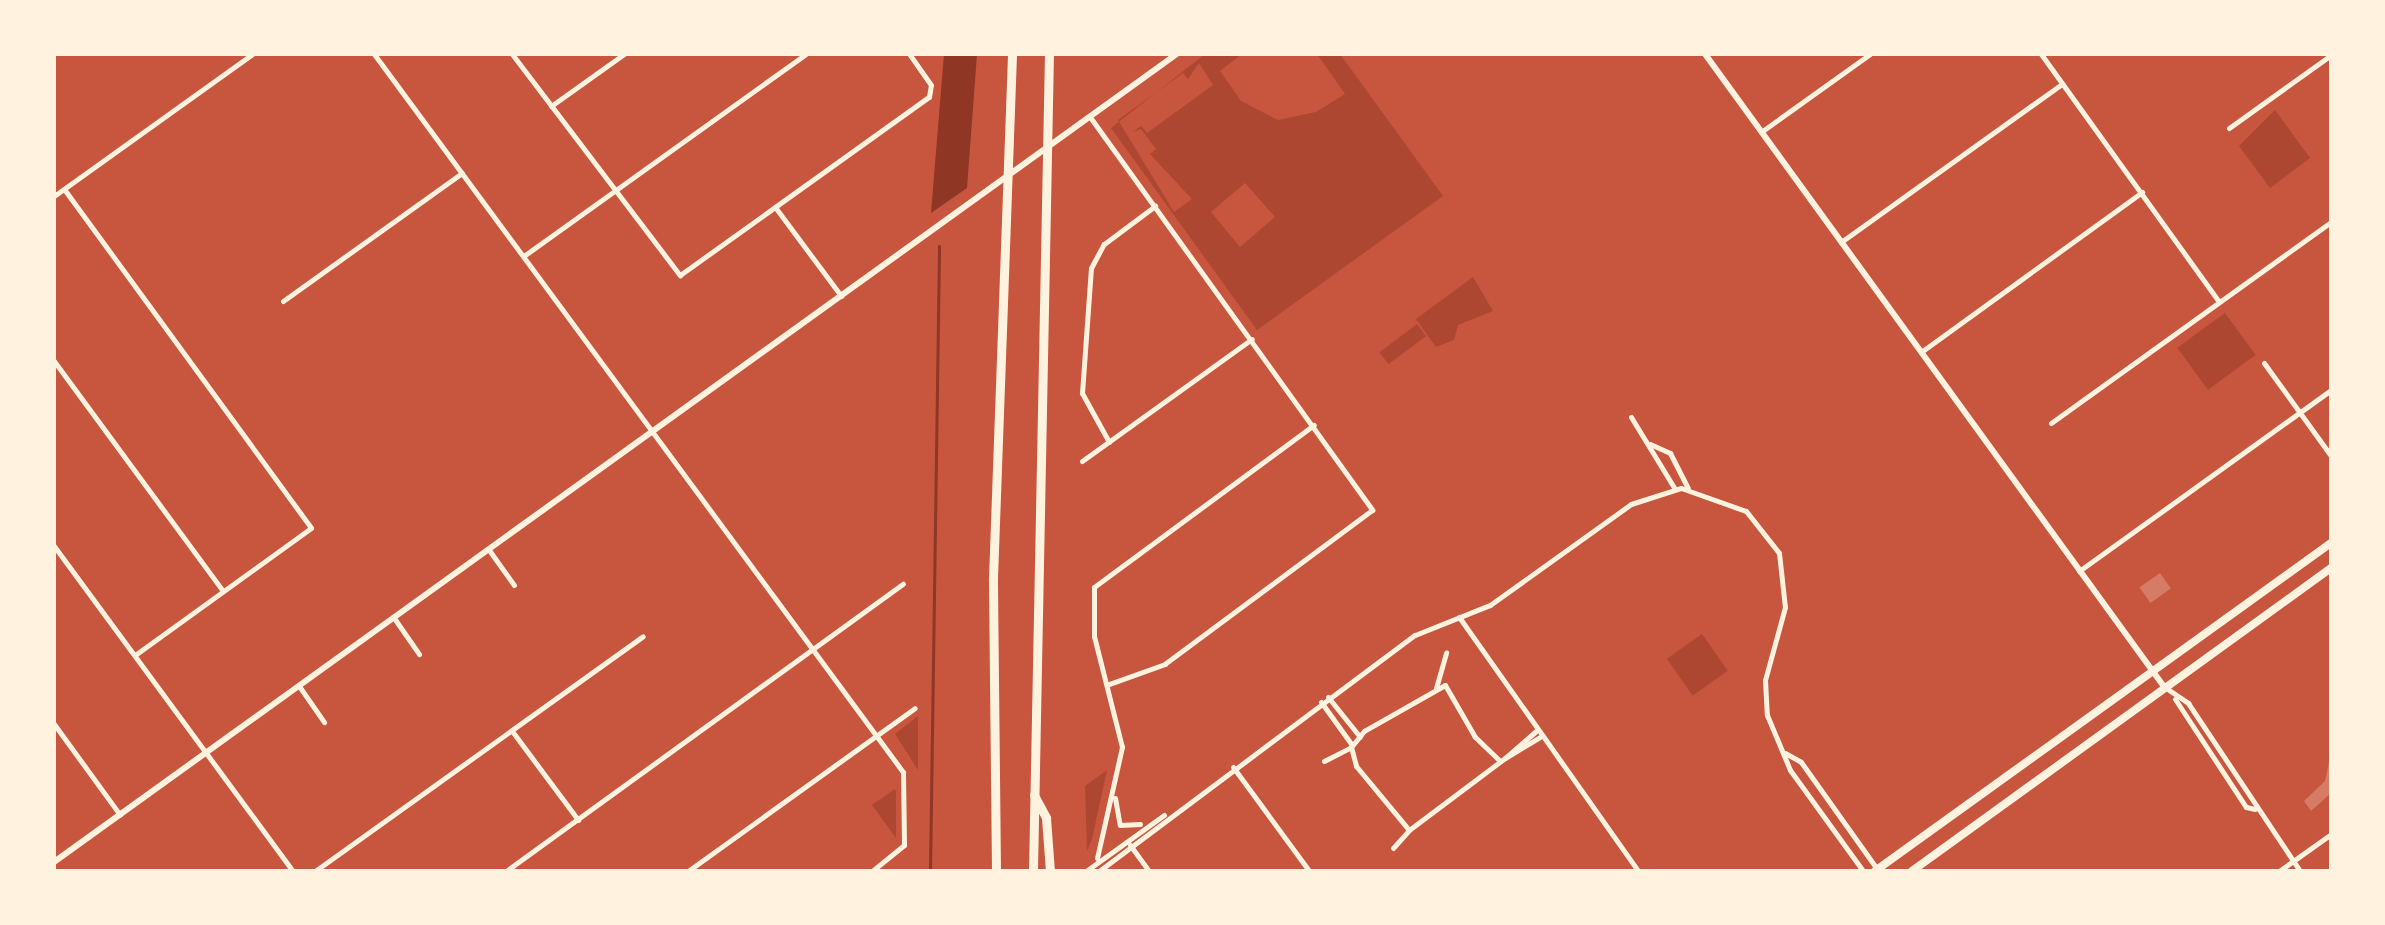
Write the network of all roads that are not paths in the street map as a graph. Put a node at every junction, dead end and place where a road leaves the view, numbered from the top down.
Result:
1 (252, 54) edge
2 (374, 54) edge
3 (512, 54) edge
4 (624, 54) edge
5 (806, 54) edge
6 (909, 54) edge
7 (1012, 54) edge
8 (1049, 54) edge
9 (1177, 54) edge
10 (1705, 54) edge
11 (1870, 54) edge
12 (2041, 54) edge
13 (2331, 55) edge
14 (2062, 84) junction
15 (551, 106) junction
16 (1090, 117) junction
17 (2229, 128) dead end
18 (1761, 132) junction
19 (462, 173) junction
20 (64, 189) junction
21 (614, 192) junction
22 (2142, 192) junction
23 (54, 196) edge
24 (1155, 206) junction
25 (775, 207) junction
26 (2331, 222) edge
27 (1841, 242) junction
28 (525, 255) junction
29 (841, 296) junction
30 (283, 301) dead end
31 (2219, 302) junction
32 (1252, 339) junction
33 (1921, 352) junction
34 (54, 361) edge
35 (2264, 363) dead end
36 (2331, 390) edge
37 (2299, 412) junction
38 (1631, 417) dead end
39 (2051, 423) dead end
40 (1314, 425) junction
41 (653, 432) junction
42 (1109, 442) junction
43 (1650, 444) junction
44 (2331, 456) edge
45 (1082, 461) dead end
46 (1688, 488) junction
47 (1675, 489) junction
48 (2331, 543) edge
49 (54, 546) edge
50 (489, 550) junction
51 (2331, 568) edge
52 (2079, 571) junction
53 (903, 584) dead end
54 (514, 585) dead end
55 (222, 590) junction
56 (1459, 617) junction
57 (394, 618) junction
58 (643, 636) dead end
59 (812, 650) junction
60 (1446, 652) dead end
61 (419, 654) dead end
62 (135, 655) junction
63 (2153, 670) junction
64 (1109, 684) junction
65 (299, 686) junction
66 (1436, 688) junction
67 (2165, 688) junction
68 (1328, 697) junction
69 (2175, 699) junction
70 (1321, 702) junction
71 (915, 708) dead end
72 (324, 722) dead end
73 (54, 724) edge
74 (512, 731) junction
75 (1536, 731) junction
76 (876, 736) junction
77 (1360, 737) junction
78 (1540, 737) junction
79 (1352, 746) junction
80 (1784, 752) junction
81 (205, 753) junction
82 (1503, 760) junction
83 (1324, 761) dead end
84 (1233, 767) junction
85 (1033, 792) junction
86 (1115, 797) junction
87 (2255, 809) junction
88 (120, 815) junction
89 (1165, 815) junction
90 (578, 820) junction
91 (1149, 821) junction
92 (1409, 830) junction
93 (2331, 834) edge
94 (1130, 845) junction
95 (1393, 848) dead end
96 (1097, 858) junction
97 (2293, 861) junction
98 (54, 862) edge
99 (1876, 870) edge
100 (293, 871) edge
101 (315, 871) edge
102 (506, 871) edge
103 (688, 871) edge
104 (872, 871) edge
105 (996, 871) edge
106 (1033, 871) edge
107 (1050, 871) edge
108 (1086, 871) edge
109 (1099, 871) edge
110 (1149, 871) edge
111 (1309, 871) edge
112 (1638, 871) edge
113 (1863, 871) edge
114 (1912, 871) edge
115 (2279, 871) edge
116 (2300, 871) edge

1 - 20 street
2 - 19 street
3 - 15 street
4 - 15 street
5 - 21 street
6 - 25 street
7 - 105 highway
8 - 85 highway
9 - 16 street
10 - 18 street
11 - 18 street
12 - 14 street
13 - 17 street
14 - 22 street
14 - 27 street
15 - 21 street
16 - 24 street
16 - 29 street
18 - 27 street
19 - 28 street
19 - 30 street
20 - 23 street
20 - 55 street
21 - 25 street
21 - 28 street
22 - 31 street
22 - 33 street
24 - 32 street
24 - 42 street
25 - 29 street
26 - 31 street
27 - 33 street
28 - 41 street
29 - 41 street
31 - 39 street
32 - 40 street
32 - 42 street
33 - 52 street
34 - 55 street
35 - 37 street
36 - 37 street
37 - 44 street
37 - 52 street
38 - 43 street
40 - 64 street
40 - 64 street
41 - 50 street
41 - 59 street
42 - 45 street
43 - 46 street
43 - 47 street
46 - 47 street
46 - 80 street
47 - 56 street
48 - 63 main road
49 - 62 street
50 - 54 street
50 - 57 street
51 - 67 main road
52 - 63 street
53 - 59 street
55 - 62 street
56 - 68 street
56 - 75 street
57 - 61 street
57 - 65 street
58 - 74 street
59 - 76 street
59 - 90 street
60 - 66 street
62 - 81 street
63 - 67 street
63 - 99 main road
64 - 86 street
65 - 72 street
65 - 81 street
66 - 77 street
66 - 82 street
67 - 69 street
67 - 114 main road
68 - 70 street
68 - 77 street
69 - 87 street
69 - 87 street
70 - 79 street
70 - 84 street
71 - 76 street
73 - 88 street
74 - 90 street
74 - 101 street
75 - 78 street
75 - 82 street
76 - 103 street
76 - 104 street
77 - 79 street
78 - 82 street
78 - 112 street
79 - 83 street
79 - 92 street
80 - 99 street
80 - 113 street
81 - 88 street
81 - 100 street
82 - 92 street
84 - 89 street
84 - 111 street
85 - 106 highway
85 - 107 highway
86 - 91 street
86 - 96 street
87 - 97 street
88 - 98 street
89 - 91 street
89 - 94 street
90 - 102 street
91 - 96 street
92 - 95 street
93 - 97 street
94 - 109 street
94 - 110 street
96 - 108 street
97 - 115 street
97 - 116 street

